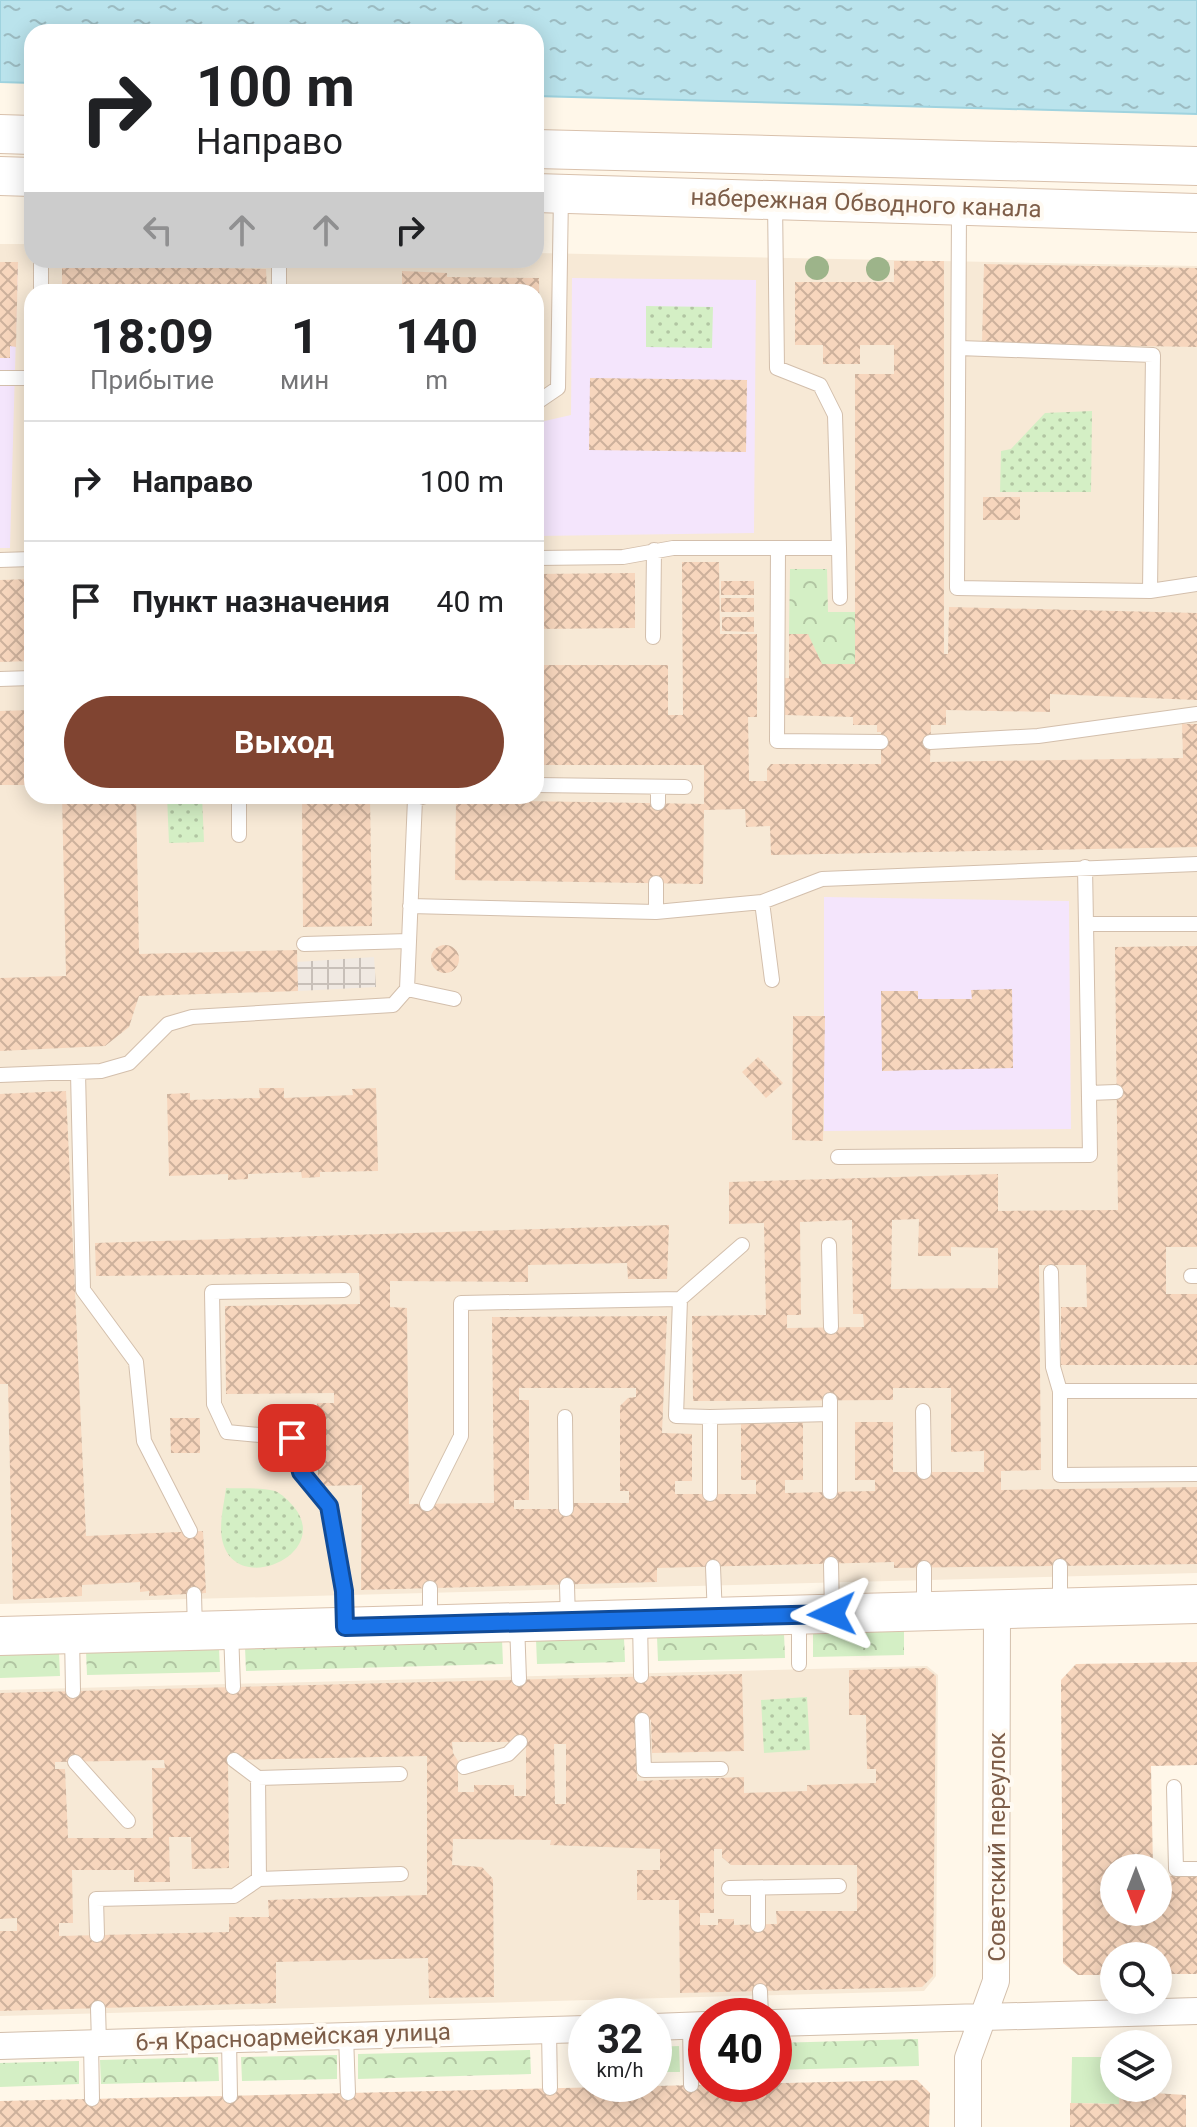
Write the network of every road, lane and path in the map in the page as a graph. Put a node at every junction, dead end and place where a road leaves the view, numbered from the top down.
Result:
1 (0, 134) edge
2 (24, 135) edge
3 (544, 149) edge
4 (1197, 166) edge
5 (0, 176) edge
6 (24, 177) edge
7 (548, 193) edge
8 (775, 200) junction
9 (959, 206) junction
10 (1197, 213) edge
11 (959, 348) junction
12 (24, 376) edge
13 (0, 378) edge
14 (544, 398) edge
15 (778, 548) junction
16 (839, 548) junction
17 (654, 550) junction
18 (544, 558) edge
19 (24, 559) edge
20 (0, 560) edge
21 (1197, 584) edge
22 (1150, 591) junction
23 (840, 598) dead end
24 (653, 637) dead end
25 (24, 678) edge
26 (0, 679) edge
27 (1197, 714) edge
28 (881, 742) dead end
29 (930, 742) dead end
30 (544, 785) edge
31 (658, 787) junction
32 (685, 787) dead end
33 (658, 803) dead end
34 (239, 804) edge
35 (415, 804) edge
36 (239, 835) dead end
37 (1197, 864) edge
38 (1085, 867) junction
39 (656, 883) dead end
40 (762, 902) junction
41 (410, 906) junction
42 (656, 912) junction
43 (1087, 924) junction
44 (1197, 924) edge
45 (409, 941) junction
46 (304, 944) dead end
47 (772, 980) dead end
48 (407, 989) junction
49 (454, 999) dead end
50 (78, 1073) junction
51 (0, 1075) edge
52 (1116, 1092) dead end
53 (1089, 1093) junction
54 (838, 1157) dead end
55 (742, 1245) dead end
56 (829, 1245) dead end
57 (1051, 1272) dead end
58 (344, 1290) dead end
59 (680, 1299) junction
60 (831, 1327) dead end
61 (1060, 1391) junction
62 (1197, 1391) edge
63 (923, 1411) dead end
64 (565, 1417) dead end
65 (710, 1417) junction
66 (924, 1472) dead end
67 (1197, 1474) edge
68 (830, 1492) dead end
69 (710, 1494) dead end
70 (427, 1504) dead end
71 (566, 1509) dead end
72 (190, 1531) dead end
73 (831, 1564) dead end
74 (1060, 1566) dead end
75 (713, 1567) dead end
76 (924, 1568) dead end
77 (1197, 1604) edge
78 (1060, 1608) junction
79 (997, 1609) junction
80 (924, 1611) junction
81 (816, 1614) junction
82 (715, 1617) junction
83 (206, 1618) junction
84 (640, 1619) junction
85 (517, 1623) junction
86 (345, 1627) junction
87 (72, 1634) junction
88 (0, 1636) edge
89 (799, 1664) dead end
90 (641, 1676) dead end
91 (519, 1679) dead end
92 (233, 1687) dead end
93 (73, 1691) dead end
94 (642, 1720) dead end
95 (520, 1742) dead end
96 (234, 1760) dead end
97 (75, 1762) dead end
98 (464, 1767) dead end
99 (721, 1769) dead end
100 (400, 1774) dead end
101 (258, 1778) junction
102 (1174, 1787) dead end
103 (128, 1821) dead end
104 (1197, 1869) edge
105 (401, 1874) dead end
106 (259, 1879) junction
107 (839, 1886) dead end
108 (729, 1888) dead end
109 (758, 1888) junction
110 (758, 1925) dead end
111 (97, 1935) dead end
112 (760, 1991) dead end
113 (760, 1998) edge
114 (98, 2008) dead end
115 (1197, 2011) edge
116 (982, 2017) junction
117 (792, 2022) edge
118 (568, 2029) edge
119 (549, 2030) junction
120 (346, 2035) junction
121 (229, 2039) junction
122 (95, 2043) junction
123 (0, 2046) edge
124 (550, 2088) dead end
125 (348, 2093) dead end
126 (230, 2096) dead end
127 (92, 2099) dead end
128 (968, 2127) edge

1 - 2 main road
3 - 4 main road, набережная Обводного канала
5 - 6 main road
7 - 8 main road, набережная Обводного канала
7 - 14 lane
8 - 9 main road, набережная Обводного канала
8 - 16 lane
9 - 10 main road, набережная Обводного канала
9 - 11 lane
11 - 22 lane
11 - 22 lane
12 - 13 lane
15 - 16 lane
15 - 17 lane
15 - 28 lane
16 - 23 lane
17 - 18 lane
17 - 24 lane
19 - 20 lane
21 - 22 lane
25 - 26 lane
27 - 29 lane
30 - 31 lane
31 - 32 lane
31 - 33 lane
34 - 36 lane
35 - 41 lane
37 - 38 lane
38 - 40 lane
38 - 43 lane
39 - 42 lane
40 - 42 lane
40 - 47 lane
41 - 42 lane
41 - 45 lane
43 - 44 lane
43 - 53 lane
45 - 46 lane
45 - 48 lane
48 - 49 lane
48 - 50 lane
50 - 51 lane
50 - 72 lane
52 - 53 lane
53 - 54 lane
55 - 59 lane
56 - 60 lane
57 - 61 lane
58 - 86 lane
59 - 65 lane
59 - 70 lane
61 - 62 lane
61 - 67 lane
63 - 66 lane
64 - 71 lane
65 - 68 lane
65 - 69 lane
73 - 81 lane
74 - 78 lane
75 - 82 lane
76 - 80 lane
77 - 78 main road
78 - 79 main road
79 - 80 main road
79 - 116 street, Советский переулок
80 - 81 main road
81 - 82 main road
81 - 89 lane
82 - 84 main road
83 - 86 main road
83 - 87 main road
83 - 92 lane
84 - 85 main road
84 - 90 lane
85 - 86 main road
85 - 91 lane
87 - 88 main road
87 - 93 lane
94 - 99 lane
95 - 98 lane
96 - 101 lane
97 - 103 lane
100 - 101 lane
101 - 106 lane
102 - 104 lane
105 - 106 lane
106 - 111 lane
107 - 109 lane
108 - 109 lane
109 - 110 lane
112 - 113 lane
114 - 122 lane
115 - 116 street
116 - 117 street
116 - 128 street, Советский переулок
118 - 119 street, 6-я Красноармейская улица
119 - 120 street, 6-я Красноармейская улица
119 - 124 lane
120 - 121 street, 6-я Красноармейская улица
120 - 125 lane
121 - 122 street, 6-я Красноармейская улица
121 - 126 lane
122 - 123 street, 6-я Красноармейская улица
122 - 127 lane

